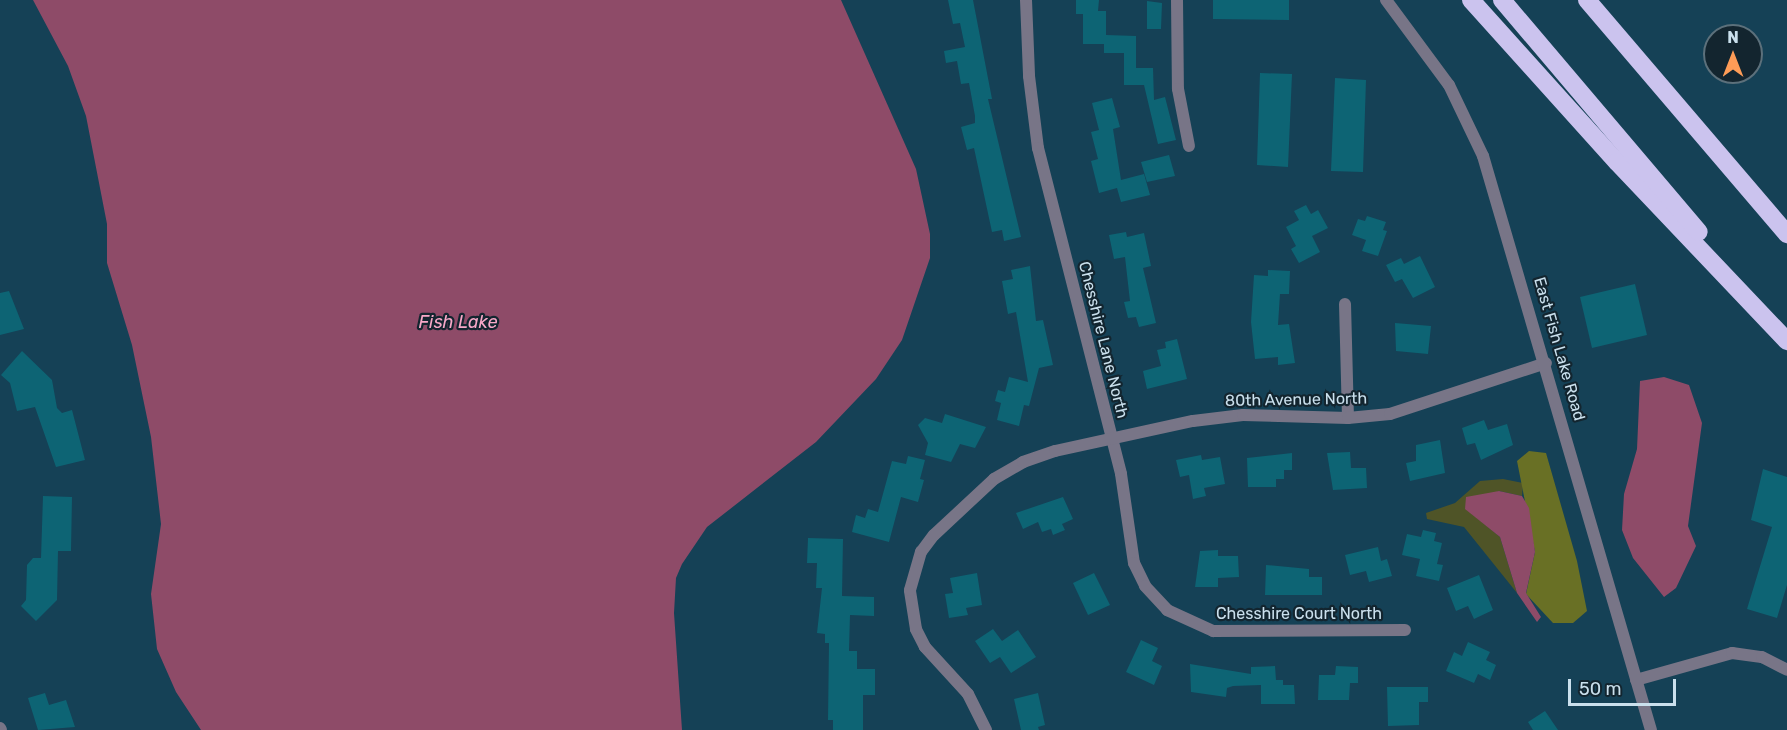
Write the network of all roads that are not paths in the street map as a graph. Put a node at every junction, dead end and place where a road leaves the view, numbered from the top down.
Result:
1 (1026, 0) edge
2 (1177, 0) edge
3 (1386, 0) edge
4 (1471, 0) edge
5 (1502, 0) edge
6 (1587, 0) edge
7 (1189, 146) dead end
8 (1787, 234) edge
9 (1345, 304) dead end
10 (1787, 335) edge
11 (1787, 341) edge
12 (1546, 363) junction
13 (1348, 418) junction
14 (1112, 438) junction
15 (1405, 630) dead end
16 (1787, 670) edge
17 (1636, 680) junction
18 (986, 730) edge
19 (1651, 730) edge

1 - 14 street, Chesshire Lane North
2 - 7 street
3 - 12 street, East Fish Lake Road
4 - 11 highway
5 - 10 highway
6 - 8 highway
9 - 13 street
12 - 13 street, 80th Avenue North
12 - 17 street, East Fish Lake Road
13 - 14 street, 80th Avenue North
14 - 15 street, Chesshire Court North
14 - 18 street, Chesshire Lane North
16 - 17 street
17 - 19 street, East Fish Lake Road

